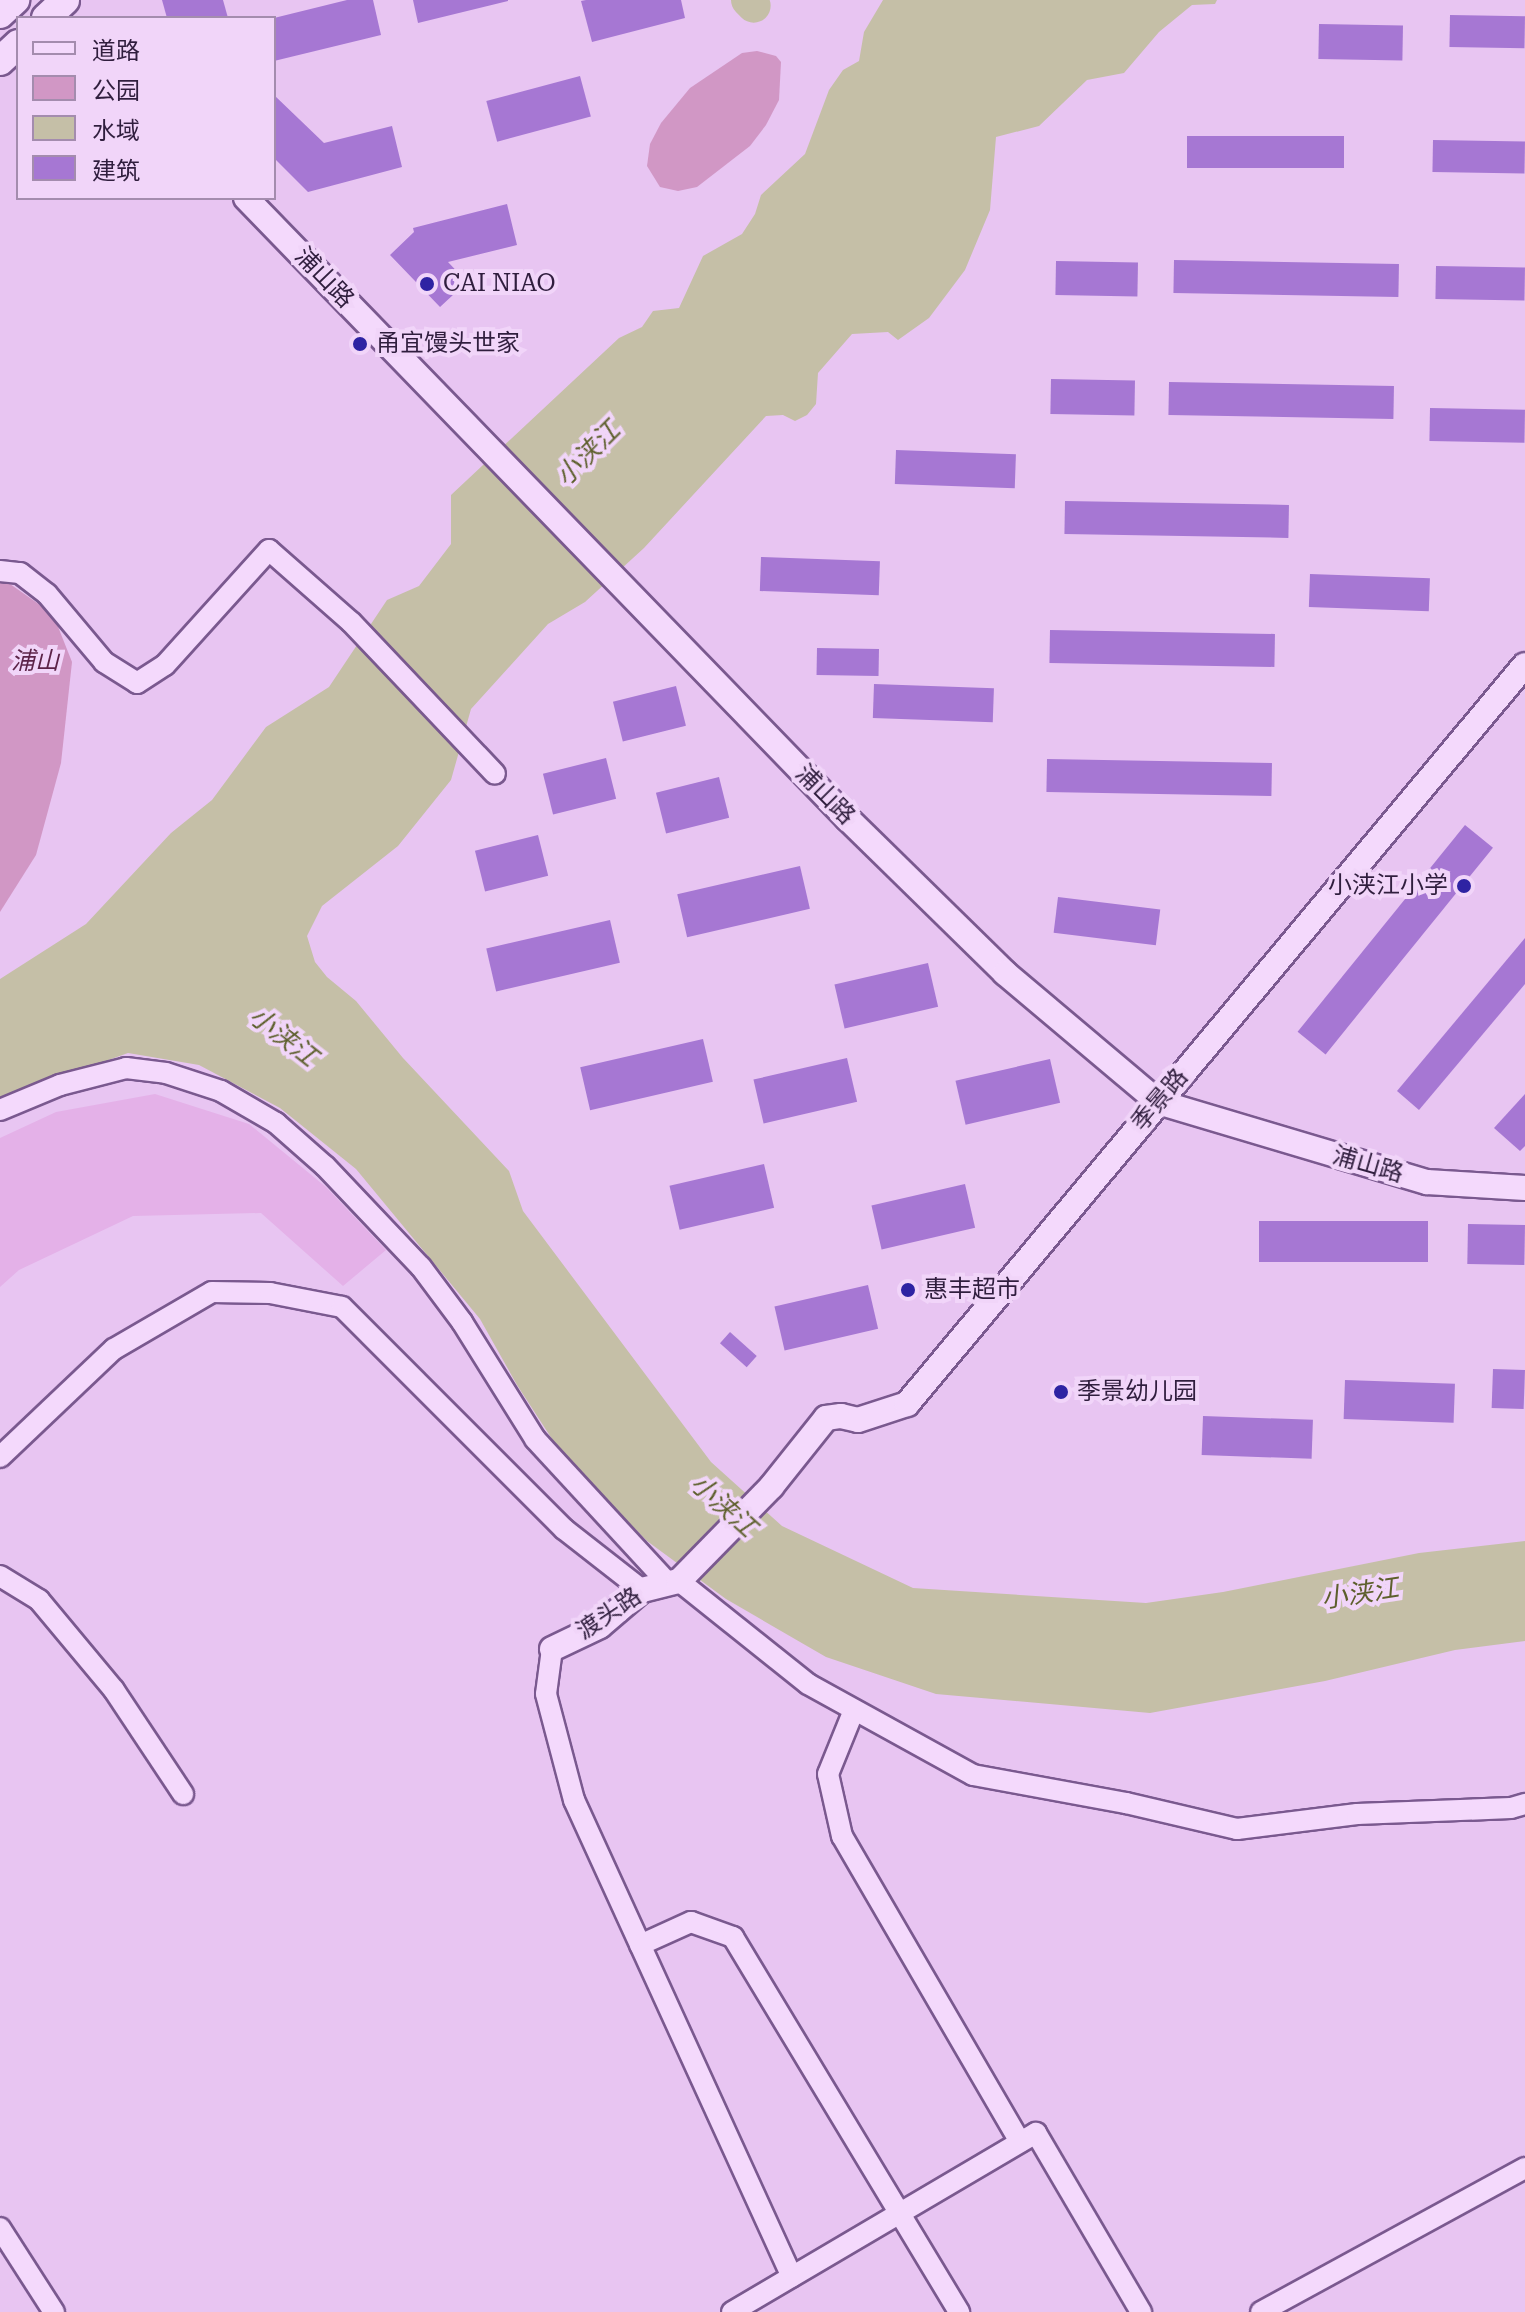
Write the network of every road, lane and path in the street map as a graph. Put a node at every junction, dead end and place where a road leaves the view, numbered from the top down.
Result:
1 (15, 0) edge
2 (0, 14) edge
3 (16, 46) edge
4 (0, 61) edge
5 (248, 200) edge
6 (0, 571) edge
7 (1525, 665) edge
8 (495, 774) dead end
9 (1158, 1102) junction
10 (0, 1110) edge
11 (1525, 1188) edge
12 (0, 1457) edge
13 (0, 1576) edge
14 (674, 1582) junction
15 (642, 1590) junction
16 (552, 1649) joint
17 (854, 1710) junction
18 (183, 1794) dead end
19 (1525, 1804) edge
20 (640, 1945) junction
21 (1020, 2142) junction
22 (1525, 2168) edge
23 (901, 2212) junction
24 (0, 2228) edge
25 (792, 2277) junction
26 (755, 2306) edge
27 (51, 2311) edge
28 (732, 2312) edge
29 (959, 2312) edge
30 (1141, 2312) edge
31 (1261, 2312) edge

1 - 2 main road
3 - 4 main road
5 - 9 street, 浦山路
6 - 8 street
7 - 9 street, 季景路
9 - 11 street, 浦山路
9 - 14 street, 季景路
10 - 14 street
12 - 15 street
13 - 18 street
14 - 15 street, 渡头路
14 - 17 street
15 - 16 street, 渡头路
16 - 20 street
17 - 19 street
17 - 21 street
20 - 23 street
20 - 25 street
21 - 23 street
21 - 30 street
22 - 31 street
23 - 25 street
23 - 29 street
24 - 27 street
25 - 26 street
26 - 28 street

